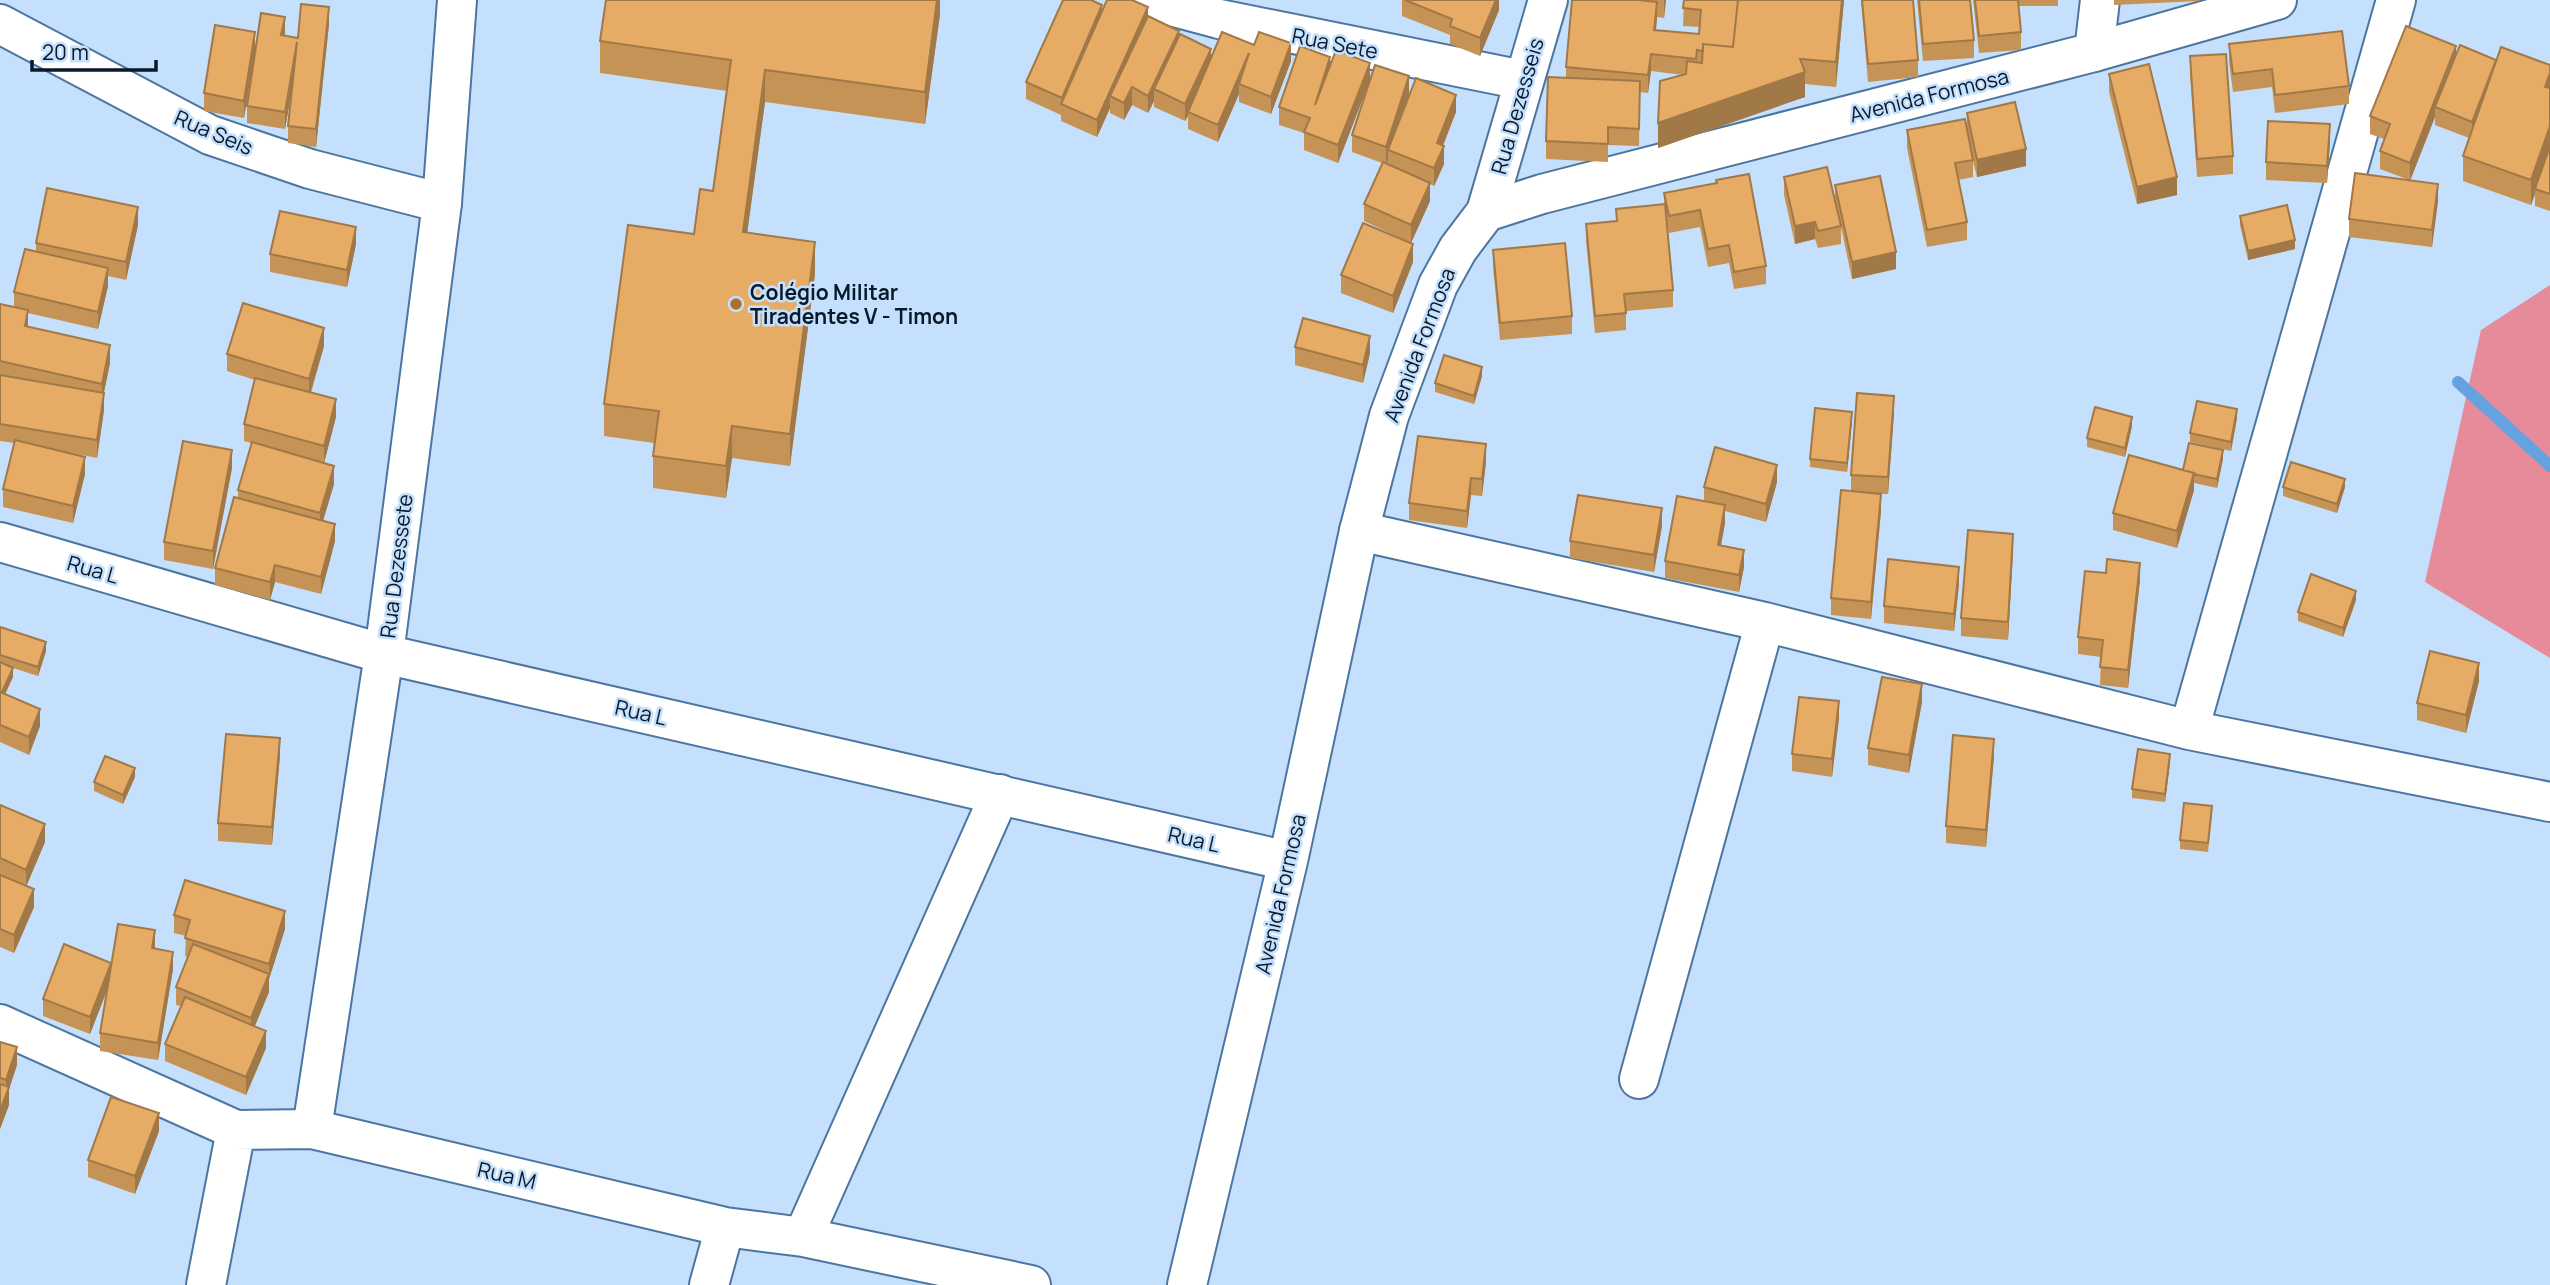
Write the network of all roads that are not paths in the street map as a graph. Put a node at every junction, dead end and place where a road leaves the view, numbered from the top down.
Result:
1 (457, 0) edge
2 (1148, 0) edge
3 (1548, 0) edge
4 (2100, 0) edge
5 (2277, 0) edge
6 (2396, 0) edge
7 (0, 24) edge
8 (2094, 52) junction
9 (1523, 80) junction
10 (442, 203) junction
11 (1486, 212) junction
12 (1359, 531) junction
13 (0, 542) edge
14 (1765, 622) junction
15 (384, 654) junction
16 (2189, 730) junction
17 (1000, 794) junction
18 (2550, 802) edge
19 (1288, 861) junction
20 (0, 1024) edge
21 (1639, 1079) dead end
22 (312, 1129) junction
23 (236, 1130) junction
24 (725, 1227) junction
25 (803, 1237) junction
26 (206, 1285) edge
27 (709, 1285) edge
28 (1031, 1285) edge
29 (1187, 1285) edge

1 - 10 street, Rua Dezessete
2 - 9 street, Rua Sete
3 - 9 street, Rua Dezesseis
4 - 8 street
5 - 8 street, Avenida Formosa
6 - 16 street
7 - 10 street, Rua Seis
8 - 11 street, Avenida Formosa
9 - 11 street, Rua Dezesseis
10 - 15 street, Rua Dezessete
11 - 12 street, Avenida Formosa
12 - 14 street
12 - 19 street, Avenida Formosa
13 - 15 street, Rua L
14 - 16 street
14 - 21 street
15 - 17 street, Rua L
15 - 22 street, Rua Dezessete
16 - 18 street
17 - 19 street, Rua L
17 - 25 street
19 - 29 street, Avenida Formosa
20 - 23 street, Rua M
22 - 23 street, Rua M
22 - 24 street, Rua M
23 - 26 street
24 - 25 street, Rua M
24 - 27 street
25 - 28 street, Rua M

